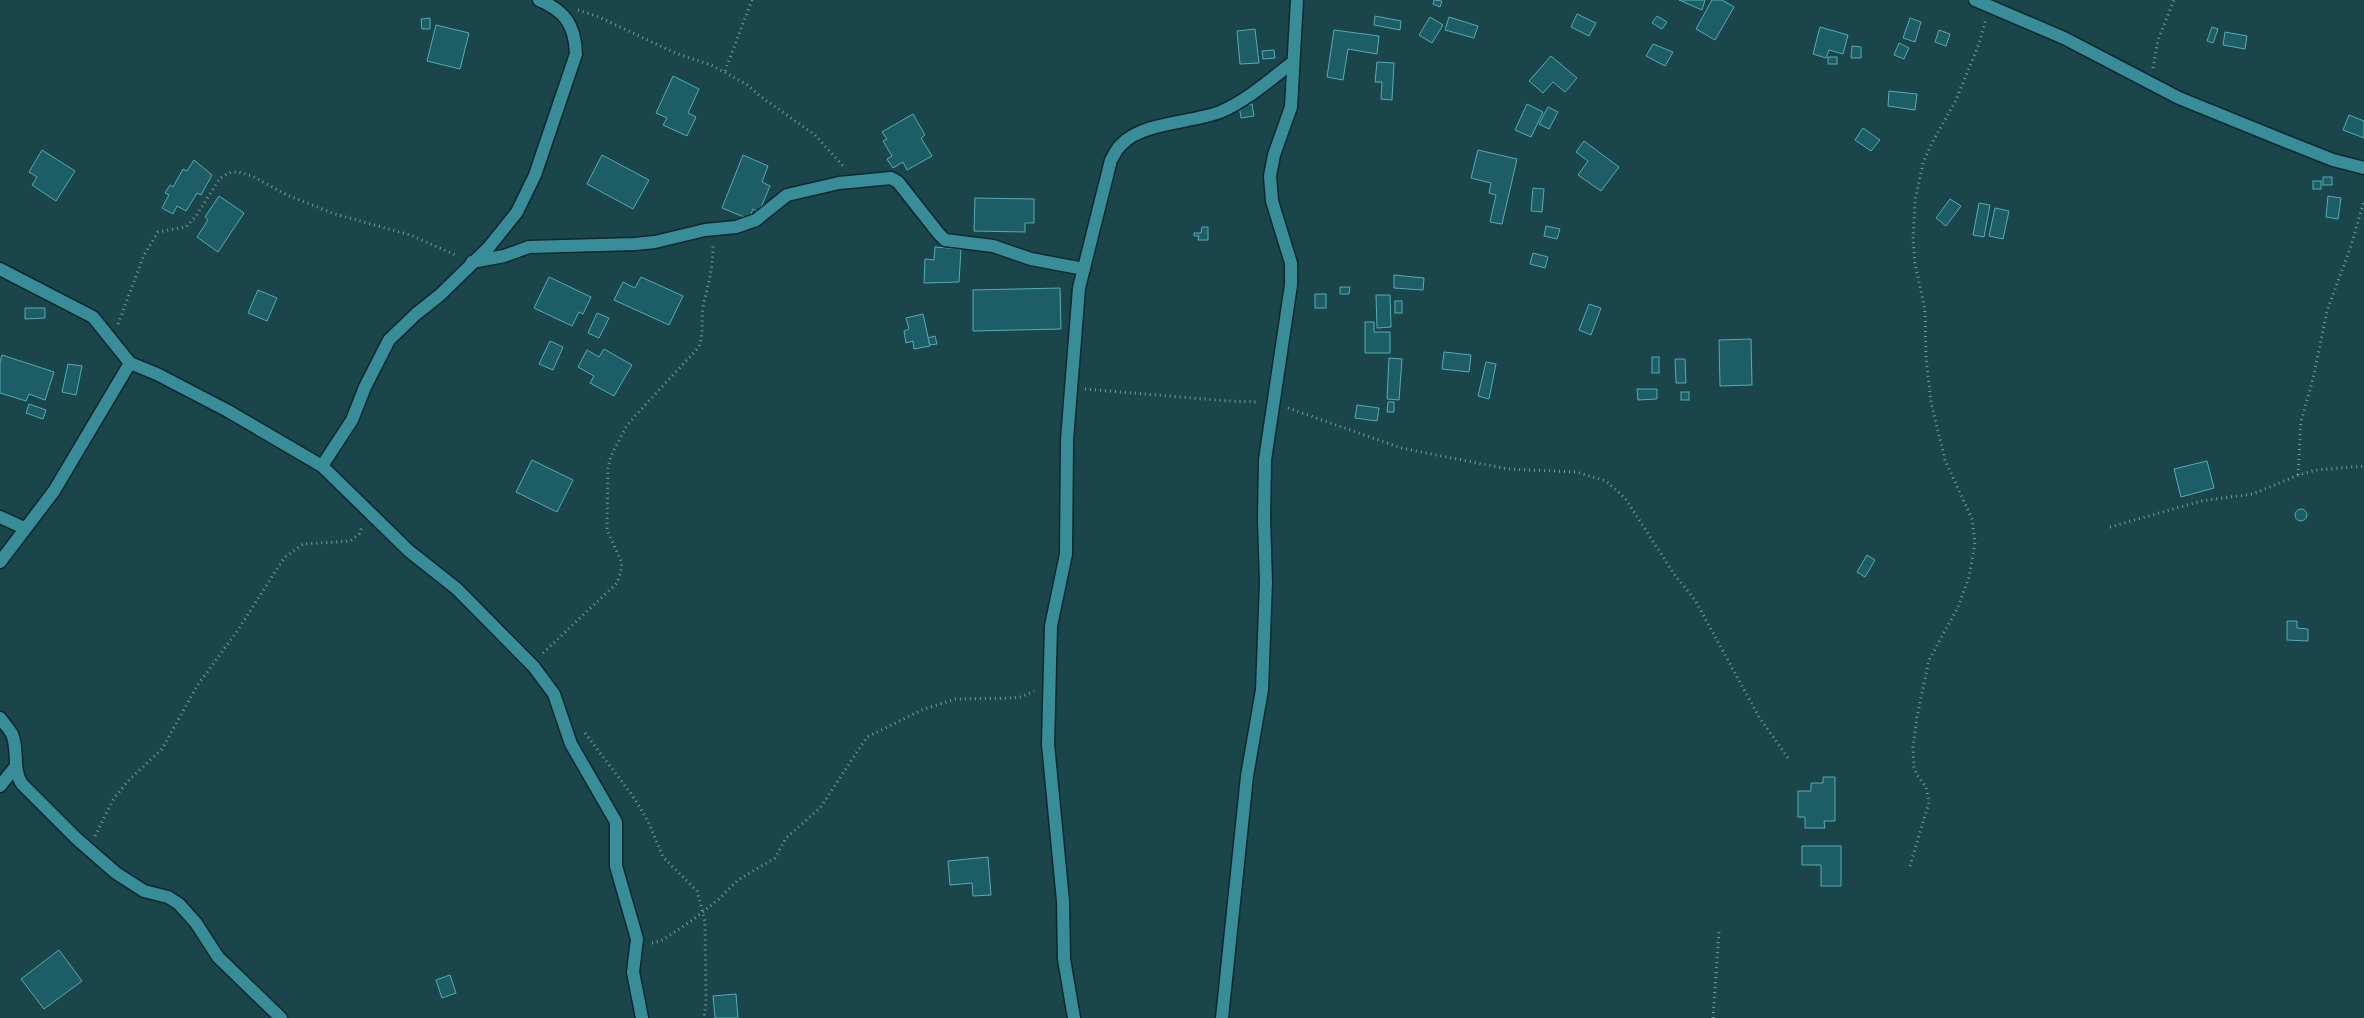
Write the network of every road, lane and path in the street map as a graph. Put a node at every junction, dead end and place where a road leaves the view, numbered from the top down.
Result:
1 (539, 0) edge
2 (752, 0) edge
3 (1297, 0) edge
4 (1975, 0) edge
5 (2174, 0) edge
6 (1990, 7) junction
7 (563, 13) junction
8 (1293, 62) junction
9 (724, 71) junction
10 (2152, 85) junction
11 (2364, 168) edge
12 (862, 180) junction
13 (2364, 201) edge
14 (714, 230) junction
15 (472, 262) junction
16 (0, 269) edge
17 (1084, 269) junction
18 (110, 338) junction
19 (130, 363) junction
20 (1070, 389) junction
21 (1274, 402) junction
22 (322, 466) junction
23 (2364, 466) edge
24 (2298, 475) junction
25 (366, 509) junction
26 (0, 517) edge
27 (24, 528) junction
28 (2110, 528) dead end
29 (0, 562) edge
30 (531, 664) junction
31 (1050, 671) junction
32 (0, 718) edge
33 (580, 728) dead end
34 (1788, 758) dead end
35 (16, 766) junction
36 (0, 786) edge
37 (89, 850) junction
38 (1910, 866) dead end
39 (704, 911) junction
40 (1719, 932) dead end
41 (637, 946) junction
42 (281, 1018) edge
43 (642, 1018) edge
44 (704, 1018) edge
45 (1074, 1018) edge
46 (1222, 1018) edge
47 (1713, 1018) edge

1 - 7 street
2 - 9 path
3 - 8 street
4 - 6 street
5 - 10 path
6 - 10 street
6 - 38 path
7 - 9 path
7 - 15 street
8 - 17 street
8 - 21 street
9 - 12 path
10 - 11 street
12 - 14 street
12 - 17 street
13 - 24 path
14 - 15 street
14 - 30 path
15 - 18 path
15 - 22 street
16 - 18 street
17 - 20 street
18 - 19 street
19 - 22 street
19 - 27 street
20 - 21 path
20 - 31 street
21 - 34 path
21 - 46 street
22 - 25 street
23 - 24 path
24 - 28 path
25 - 30 street
25 - 37 path
26 - 27 street
27 - 29 street
30 - 41 street
31 - 39 path
31 - 45 street
32 - 35 street
33 - 39 path
35 - 36 street
35 - 37 street
37 - 42 street
39 - 41 path
39 - 44 path
40 - 47 path
41 - 43 street

